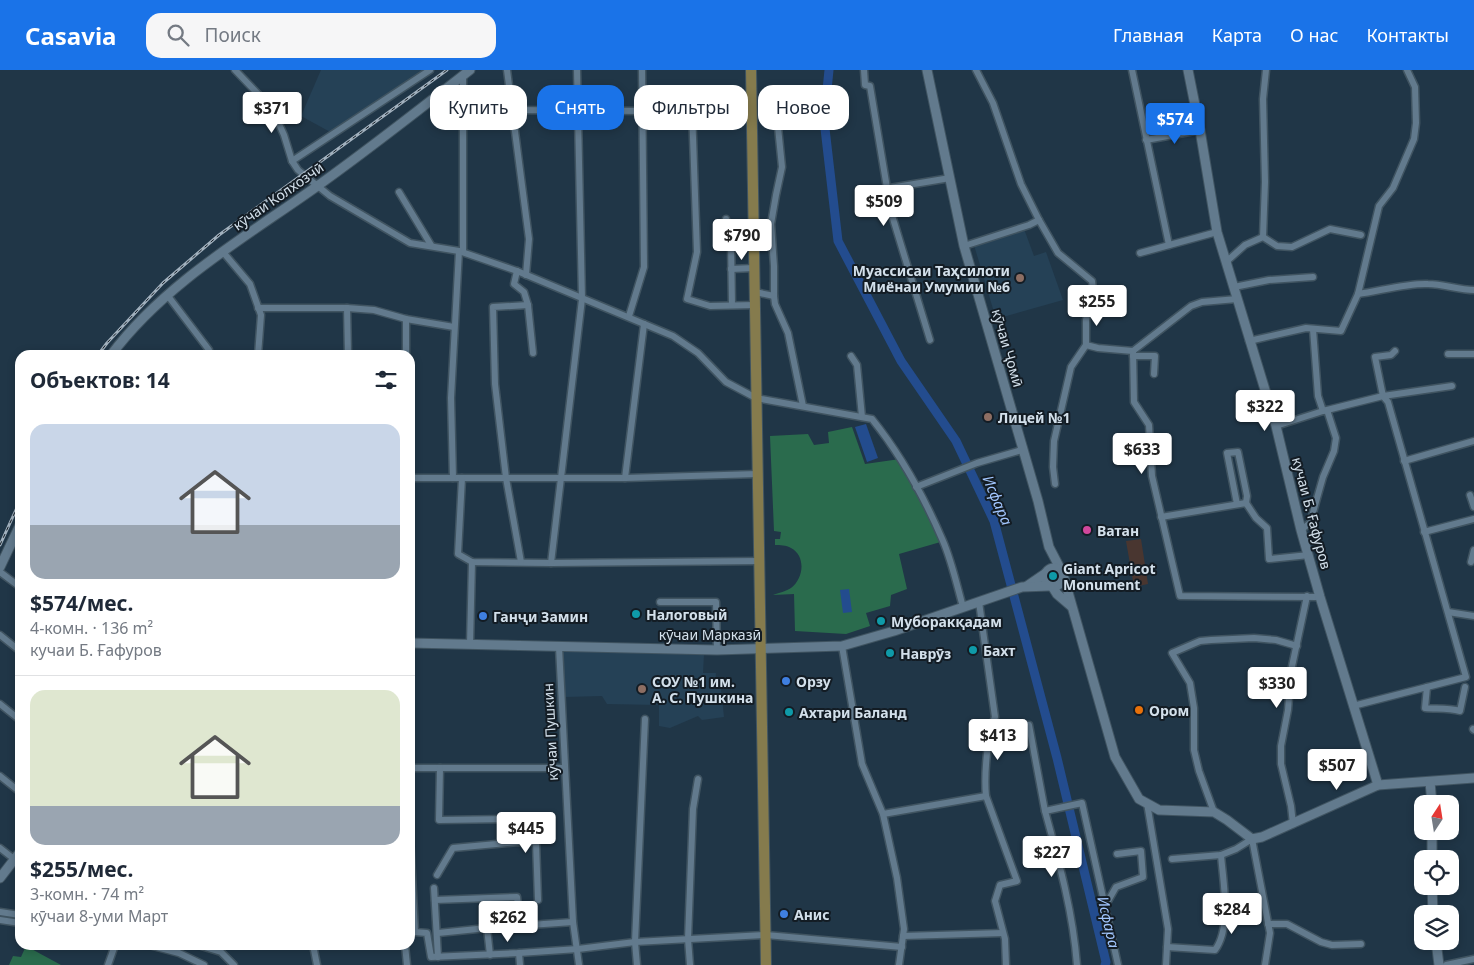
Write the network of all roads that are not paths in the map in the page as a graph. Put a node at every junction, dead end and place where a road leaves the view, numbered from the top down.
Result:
1 (235, 70) edge
2 (430, 70) edge
3 (507, 70) edge
4 (577, 70) edge
5 (642, 70) edge
6 (751, 70) edge
7 (864, 70) edge
8 (927, 70) edge
9 (976, 70) edge
10 (1132, 70) edge
11 (1188, 70) edge
12 (1266, 70) edge
13 (1407, 70) edge
14 (466, 73) edge
15 (508, 85) edge
16 (577, 85) edge
17 (642, 85) edge
18 (748, 106) edge
19 (752, 106) junction
20 (514, 130) edge
21 (578, 130) edge
22 (643, 130) edge
23 (693, 130) edge
24 (778, 130) edge
25 (1200, 130) junction
26 (1146, 140) junction
27 (292, 161) junction
28 (950, 178) junction
29 (317, 186) junction
30 (887, 188) junction
31 (398, 192) dead end
32 (726, 219) dead end
33 (1039, 220) junction
34 (1217, 232) junction
35 (1360, 235) dead end
36 (1263, 237) junction
37 (731, 243) junction
38 (754, 244) junction
39 (430, 245) junction
40 (1169, 245) junction
41 (964, 246) junction
42 (461, 251) junction
43 (223, 252) junction
44 (1140, 252) dead end
45 (1226, 262) junction
46 (754, 268) junction
47 (732, 269) junction
48 (517, 271) junction
49 (526, 275) junction
50 (1313, 277) dead end
51 (1234, 286) junction
52 (1474, 290) edge
53 (755, 292) junction
54 (1358, 294) junction
55 (168, 296) junction
56 (774, 296) junction
57 (582, 299) junction
58 (1237, 299) junction
59 (528, 305) junction
60 (755, 305) junction
61 (732, 306) junction
62 (258, 308) junction
63 (347, 308) junction
64 (629, 316) junction
65 (406, 319) junction
66 (644, 324) junction
67 (454, 327) junction
68 (1313, 329) junction
69 (930, 340) dead end
70 (1249, 341) junction
71 (1086, 345) junction
72 (117, 350) edge
73 (209, 350) edge
74 (258, 350) edge
75 (348, 350) edge
76 (406, 350) edge
77 (1395, 351) dead end
78 (533, 353) dead end
79 (1133, 354) junction
80 (1448, 354) dead end
81 (1474, 354) edge
82 (851, 356) dead end
83 (1154, 374) dead end
84 (1452, 386) dead end
85 (1383, 396) junction
86 (756, 398) junction
87 (803, 406) junction
88 (1325, 410) junction
89 (862, 417) junction
90 (1276, 426) junction
91 (1474, 441) edge
92 (1022, 450) junction
93 (1404, 461) junction
94 (758, 474) junction
95 (415, 478) edge
96 (453, 478) junction
97 (462, 478) junction
98 (506, 478) junction
99 (560, 478) junction
100 (625, 478) junction
101 (1055, 484) dead end
102 (916, 487) junction
103 (1470, 495) dead end
104 (1246, 503) junction
105 (1237, 504) junction
106 (1474, 507) edge
107 (1161, 517) junction
108 (1474, 519) edge
109 (1301, 530) junction
110 (1424, 532) junction
111 (15, 536) edge
112 (1049, 547) junction
113 (1474, 550) edge
114 (1309, 555) junction
115 (759, 560) junction
116 (472, 562) junction
117 (521, 562) junction
118 (1471, 562) dead end
119 (551, 563) junction
120 (0, 567) edge
121 (1048, 571) junction
122 (0, 572) edge
123 (1063, 575) junction
124 (15, 583) edge
125 (1025, 586) junction
126 (1051, 586) junction
127 (1307, 596) junction
128 (1320, 597) junction
129 (660, 602) dead end
130 (979, 602) junction
131 (1072, 606) junction
132 (963, 607) junction
133 (1448, 612) junction
134 (1474, 616) edge
135 (0, 636) edge
136 (415, 643) edge
137 (470, 644) junction
138 (842, 646) junction
139 (1297, 646) junction
140 (15, 647) edge
141 (559, 647) junction
142 (762, 648) junction
143 (717, 650) junction
144 (1427, 687) junction
145 (1464, 687) dead end
146 (0, 704) edge
147 (1353, 706) junction
148 (15, 716) edge
149 (645, 719) dead end
150 (990, 726) junction
151 (415, 768) edge
152 (440, 768) junction
153 (564, 768) junction
154 (0, 776) edge
155 (1474, 778) edge
156 (698, 779) dead end
157 (1430, 782) junction
158 (1378, 785) junction
159 (15, 788) edge
160 (1431, 795) edge
161 (986, 796) junction
162 (1147, 804) junction
163 (1047, 810) junction
164 (1214, 812) junction
165 (883, 814) junction
166 (1293, 824) junction
167 (1252, 839) junction
168 (518, 842) junction
169 (0, 848) edge
170 (15, 854) edge
171 (1117, 854) dead end
172 (1221, 855) junction
173 (15, 858) edge
174 (1172, 859) dead end
175 (437, 875) dead end
176 (0, 878) edge
177 (434, 888) dead end
178 (435, 900) junction
179 (538, 900) dead end
180 (1104, 908) junction
181 (0, 912) edge
182 (15, 914) edge
183 (0, 920) edge
184 (15, 922) edge
185 (573, 922) junction
186 (1268, 924) junction
187 (520, 926) junction
188 (487, 928) junction
189 (415, 932) edge
190 (438, 933) junction
191 (1003, 933) junction
192 (766, 935) junction
193 (903, 936) junction
194 (688, 939) junction
195 (635, 942) junction
196 (1361, 944) dead end
197 (902, 947) junction
198 (1167, 947) junction
199 (578, 949) junction
200 (113, 950) edge
201 (168, 950) edge
202 (214, 950) edge
203 (314, 950) edge
204 (405, 950) edge
205 (1437, 950) edge
206 (519, 953) junction
207 (490, 955) junction
208 (431, 957) junction
209 (438, 957) junction
210 (1474, 959) edge
211 (108, 965) edge
212 (204, 965) edge
213 (234, 965) edge
214 (317, 965) edge
215 (408, 965) edge
216 (432, 965) edge
217 (520, 965) edge
218 (579, 965) edge
219 (637, 965) edge
220 (690, 965) edge
221 (766, 965) edge
222 (899, 965) edge
223 (1006, 965) edge
224 (1076, 965) edge
225 (1118, 965) edge
226 (1166, 965) edge
227 (1265, 965) edge
228 (1439, 965) edge
229 (1446, 965) edge

1 - 27 street
2 - 27 street
3 - 15 street
4 - 16 street
5 - 17 street
6 - 19 main road
7 - 30 street
8 - 28 main road, кӯчаи Ҷомӣ
9 - 33 street
10 - 26 street
11 - 25 main road, кучаи Б. Ғафуров
12 - 36 street
13 - 54 street
14 - 29 main road, кӯчаи Колхозчӣ
14 - 42 street
18 - 19 street
19 - 38 main road
20 - 49 street
21 - 57 street
22 - 64 street
23 - 61 street
24 - 56 street
25 - 26 street
25 - 34 main road, кучаи Б. Ғафуров
26 - 40 street
27 - 29 street
28 - 30 street
28 - 41 main road, кӯчаи Ҷомӣ
29 - 39 street
29 - 43 main road, кӯчаи Колхозчӣ
30 - 69 street
31 - 39 street
32 - 37 street
33 - 41 street
33 - 71 street
34 - 40 street
34 - 45 main road, кучаи Б. Ғафуров
35 - 36 street
36 - 45 street
37 - 38 street
37 - 47 street
38 - 46 main road
39 - 42 street
40 - 44 street
41 - 92 main road, кӯчаи Ҷомӣ
42 - 48 street
42 - 67 street
43 - 55 main road, кӯчаи Колхозчӣ
43 - 62 street
45 - 51 main road, кучаи Б. Ғафуров
46 - 47 street
46 - 53 main road
47 - 61 street
48 - 49 street
48 - 59 street
49 - 57 street
50 - 51 street
51 - 58 main road, кучаи Б. Ғафуров
52 - 54 street
53 - 56 street
53 - 60 main road
54 - 68 street
55 - 72 main road, кӯчаи Колхозчӣ
55 - 73 street
56 - 87 street
57 - 64 street
57 - 99 street
58 - 70 main road, кучаи Б. Ғафуров
58 - 79 street
59 - 78 street
59 - 98 street
60 - 61 street
60 - 86 main road
62 - 63 street
62 - 74 street
63 - 65 street
63 - 75 street
64 - 66 street
65 - 67 street
65 - 76 street
66 - 86 street
66 - 100 street
67 - 96 street
68 - 70 street
68 - 88 street
70 - 90 main road, кучаи Б. Ғафуров
71 - 79 street
71 - 101 street
77 - 85 street
79 - 83 street
79 - 107 street
80 - 81 street
82 - 89 street
84 - 85 street
85 - 88 street
85 - 93 street
86 - 87 street
86 - 94 main road
87 - 89 street
88 - 90 street
88 - 109 street
89 - 102 street
90 - 109 main road, кучаи Б. Ғафуров
91 - 93 street
92 - 102 street
92 - 112 main road, кӯчаи Ҷомӣ
93 - 110 street
94 - 100 street
94 - 115 main road
95 - 96 street
96 - 97 street
97 - 98 street
97 - 116 street
98 - 99 street
98 - 117 street
99 - 100 street
99 - 119 street
102 - 132 street
103 - 106 street
104 - 105 street
104 - 105 street
104 - 114 street
105 - 107 street
107 - 127 street
108 - 110 street
109 - 114 main road, кучаи Б. Ғафуров
110 - 133 street
111 - 120 main road
112 - 121 main road
112 - 123 main road, кӯчаи Ҷомӣ
113 - 118 street
114 - 128 main road, кучаи Б. Ғафуров
115 - 119 street
115 - 142 main road
116 - 117 street
116 - 137 street
117 - 119 street
121 - 123 main road
121 - 125 main road
121 - 126 main road
122 - 124 street
123 - 126 main road
123 - 131 main road, кӯчаи Ҷомӣ
125 - 126 main road
125 - 130 main road, кӯчаи Марказӣ
126 - 131 main road
127 - 128 street
127 - 139 street
128 - 147 main road, кучаи Б. Ғафуров
129 - 143 street
130 - 132 main road, кӯчаи Марказӣ
130 - 150 street
131 - 162 main road, кӯчаи Ҷомӣ
132 - 138 main road, кӯчаи Марказӣ
133 - 134 street
133 - 144 street
135 - 140 street
136 - 137 main road, кӯчаи Марказӣ
137 - 141 main road, кӯчаи Марказӣ
138 - 142 main road, кӯчаи Марказӣ
138 - 165 street
139 - 164 street
139 - 166 street
141 - 143 main road, кӯчаи Марказӣ
141 - 153 street, кӯчаи Пушкин
142 - 143 main road, кӯчаи Марказӣ
142 - 192 main road
144 - 145 street
144 - 147 street
146 - 148 street
147 - 158 main road, кучаи Б. Ғафуров
149 - 195 street
150 - 161 street
150 - 163 street
151 - 152 street
152 - 153 street
152 - 168 street
153 - 185 street, кӯчаи Пушкин
154 - 159 street
155 - 157 main road
156 - 194 street
157 - 158 main road
157 - 160 main road
158 - 166 main road
161 - 165 street
161 - 191 street
162 - 164 main road
162 - 198 street
163 - 180 street
163 - 224 street
164 - 167 main road
165 - 193 street
166 - 167 main road
167 - 172 street
167 - 186 street
168 - 175 street
168 - 179 street
169 - 170 street
171 - 180 street
172 - 174 street
172 - 198 street
173 - 176 main road
177 - 178 street
178 - 187 street
178 - 190 street
180 - 225 street
181 - 182 street
183 - 184 street
185 - 187 street
185 - 199 street, кӯчаи Пушкин
186 - 196 street
186 - 227 street
187 - 188 street
188 - 190 street
188 - 207 street
189 - 208 street
190 - 209 street
191 - 193 street
191 - 223 street
192 - 194 street
192 - 197 street
192 - 221 main road
193 - 197 street
194 - 195 street
194 - 220 street
195 - 199 street
195 - 219 street
197 - 222 street
198 - 226 street
199 - 206 street
199 - 218 street, кӯчаи Пушкин
200 - 211 street
201 - 212 street
202 - 213 street
203 - 214 street
204 - 215 street
205 - 228 main road
206 - 207 street
206 - 217 street
207 - 209 street
208 - 209 street
208 - 216 street
210 - 229 street

